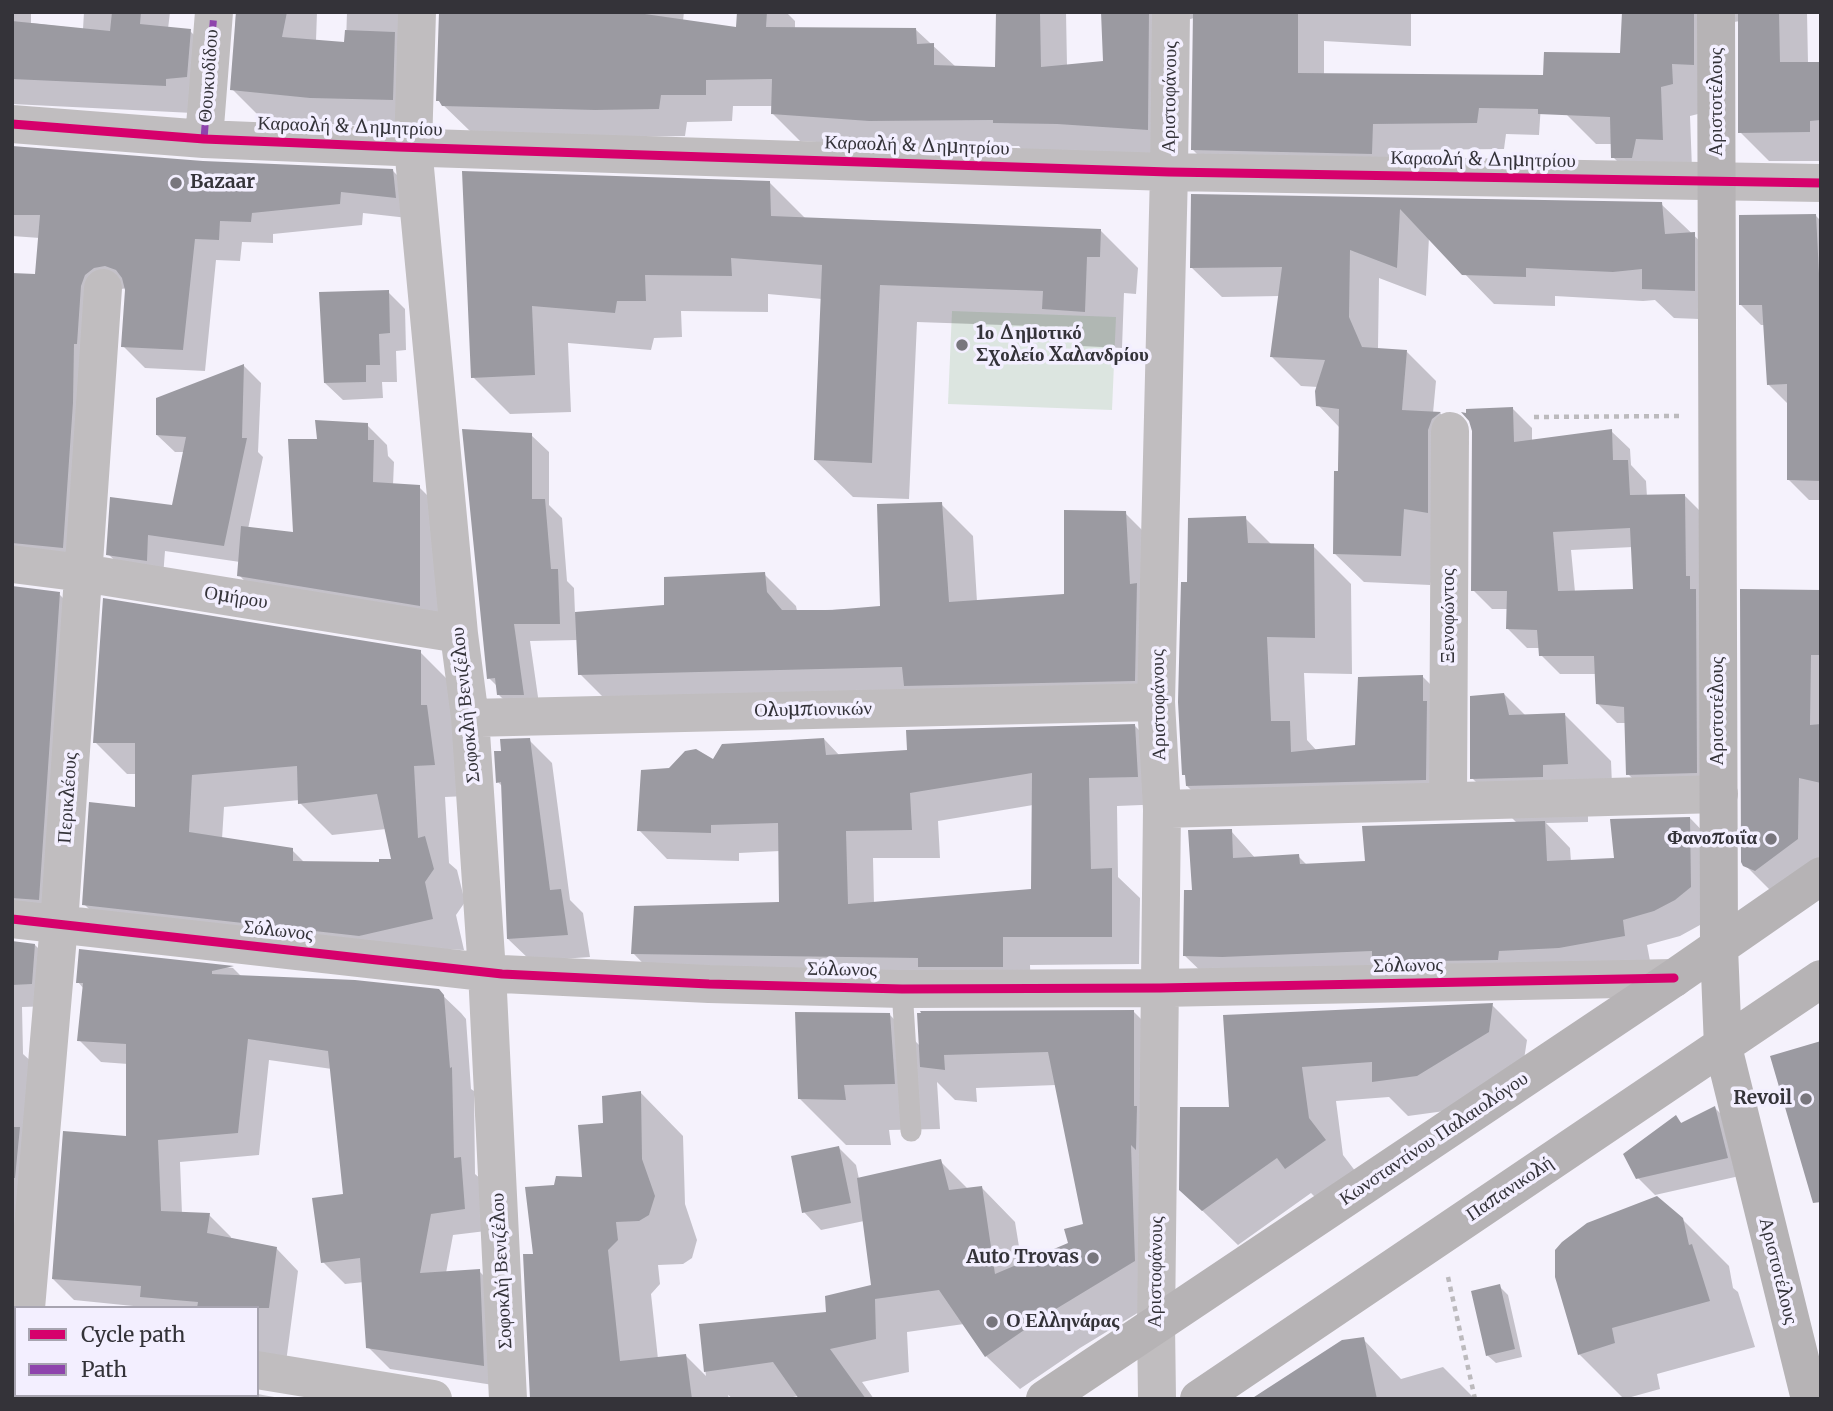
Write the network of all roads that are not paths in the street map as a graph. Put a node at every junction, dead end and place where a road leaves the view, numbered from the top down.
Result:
1 (214, 12) edge
2 (417, 12) edge
3 (1171, 12) edge
4 (1716, 12) edge
5 (12, 124) edge
6 (204, 139) junction
7 (413, 147) junction
8 (1170, 172) junction
9 (1717, 181) junction
10 (1821, 183) edge
11 (103, 288) dead end
12 (1450, 431) dead end
13 (12, 564) edge
14 (83, 573) junction
15 (459, 634) junction
16 (1156, 702) junction
17 (470, 718) junction
18 (1719, 793) junction
19 (1448, 801) junction
20 (1162, 809) junction
21 (1821, 876) edge
22 (12, 919) edge
23 (59, 925) junction
24 (1719, 947) junction
25 (486, 972) junction
26 (1674, 978) junction
27 (1821, 979) edge
28 (1160, 988) junction
29 (902, 989) junction
30 (1723, 1047) junction
31 (911, 1130) dead end
32 (26, 1306) edge
33 (1156, 1324) junction
34 (259, 1370) edge
35 (433, 1399) edge
36 (508, 1399) edge
37 (1045, 1399) edge
38 (1157, 1399) edge
39 (1199, 1399) edge
40 (1810, 1399) edge

1 - 6 street, Θουκυδίδου
2 - 7 street, Σοφοκλή Βενιζέλου
3 - 8 street, Αριστοφάνους
4 - 9 main road, Αριστοτέλους
5 - 6 street, Καραολή & Δημητρίου
6 - 7 street, Καραολή & Δημητρίου
7 - 8 street, Καραολή & Δημητρίου
7 - 15 street, Σοφοκλή Βενιζέλου
8 - 9 street, Καραολή & Δημητρίου
8 - 16 street, Αριστοφάνους
9 - 10 street, Καραολή & Δημητρίου
9 - 18 main road, Αριστοτέλους
11 - 14 street, Περικλέους
12 - 19 street, Ξενοφώντος
13 - 14 street, Ομήρου
14 - 15 street, Ομήρου
14 - 23 street, Περικλέους
15 - 17 street, Σοφοκλή Βενιζέλου
16 - 17 street, Ολυμπιονικών
16 - 20 street, Αριστοφάνους
17 - 25 street, Σοφοκλή Βενιζέλου
18 - 19 street
18 - 24 main road, Αριστοτέλους
19 - 20 street
20 - 28 street, Αριστοφάνους
21 - 24 main road, Κωνσταντίνου Παλαιολόγου
22 - 23 street, Σόλωνος
23 - 25 street, Σόλωνος
23 - 32 street, Περικλέους
24 - 26 main road, Κωνσταντίνου Παλαιολόγου
24 - 30 main road, Αριστοτέλους
25 - 29 street, Σόλωνος
25 - 36 street, Σοφοκλή Βενιζέλου
26 - 28 street, Σόλωνος
26 - 33 main road, Κωνσταντίνου Παλαιολόγου
27 - 30 main road, Παπανικολή
28 - 29 street, Σόλωνος
28 - 33 street, Αριστοφάνους
29 - 31 lane
30 - 39 main road, Παπανικολή
30 - 40 main road, Αριστοτέλους
33 - 37 main road, Κωνσταντίνου Παλαιολόγου
33 - 38 street, Αριστοφάνους
34 - 35 street

